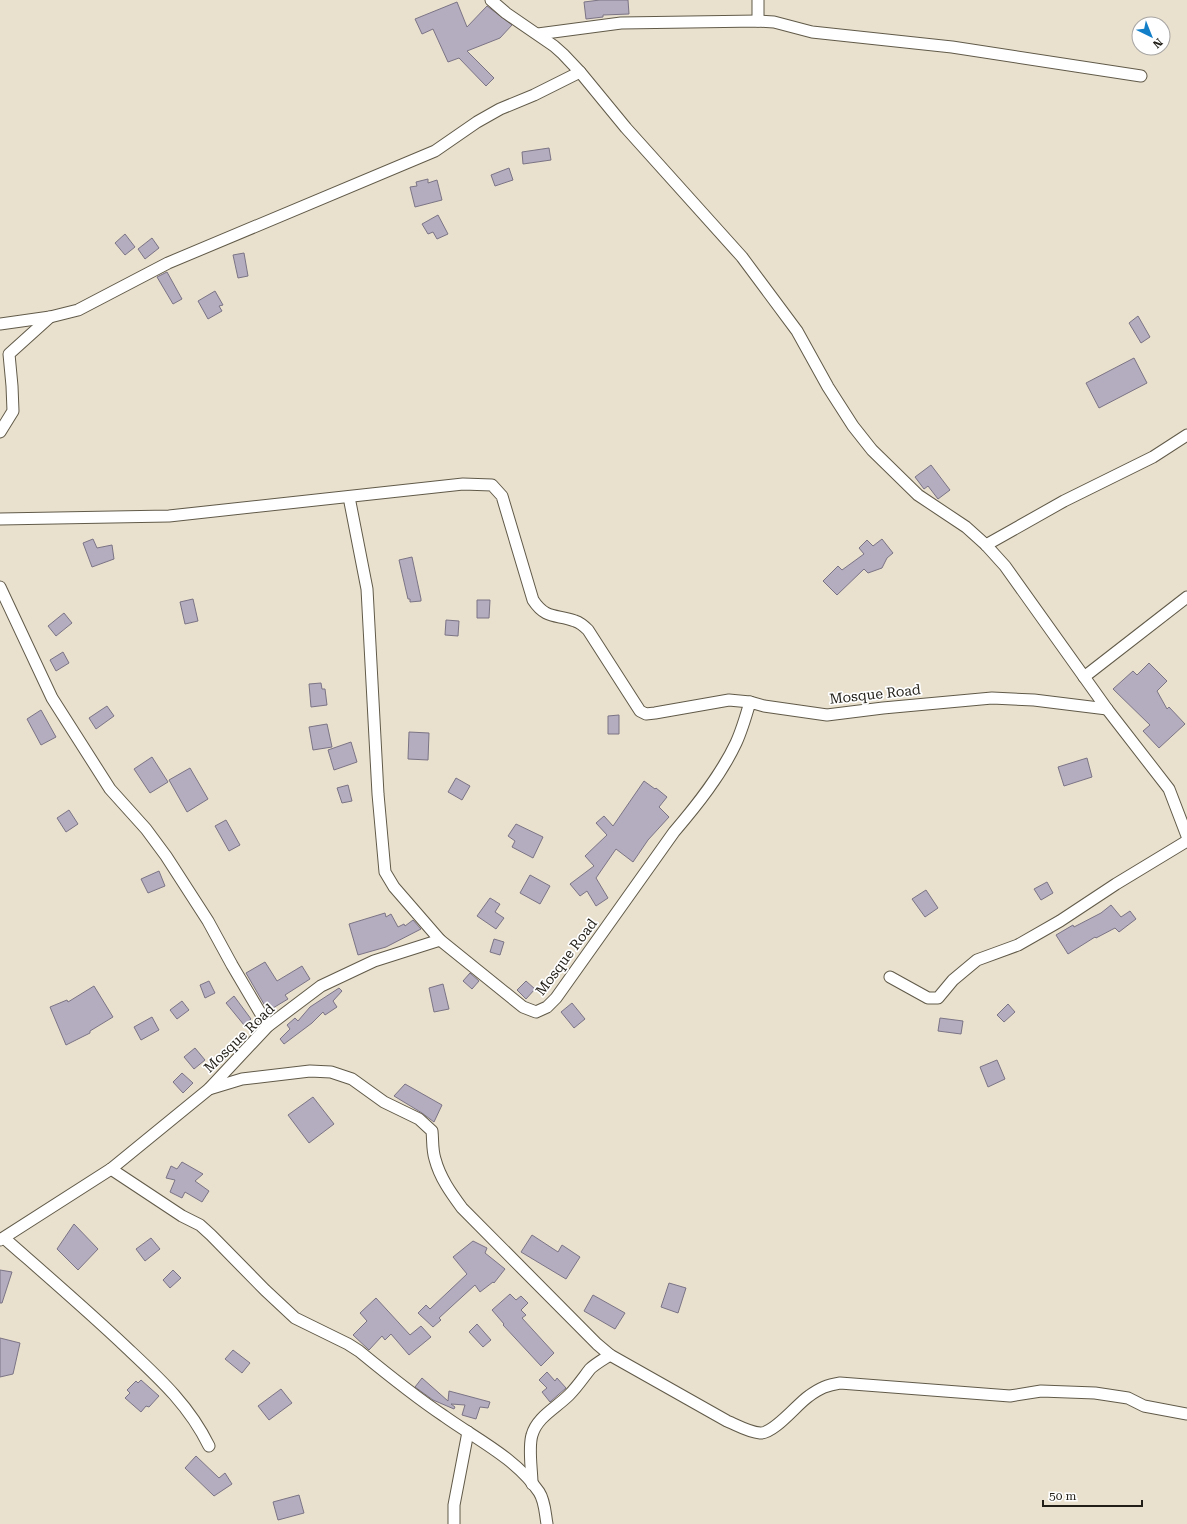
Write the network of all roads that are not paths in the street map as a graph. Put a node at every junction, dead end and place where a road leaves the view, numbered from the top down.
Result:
1 (491, 0) edge
2 (758, 0) edge
3 (758, 20) junction
4 (538, 34) junction
5 (580, 72) junction
6 (1141, 76) dead end
7 (50, 318) junction
8 (0, 324) edge
9 (0, 432) edge
10 (1187, 435) edge
11 (349, 497) junction
12 (0, 519) edge
13 (986, 545) junction
14 (0, 587) edge
15 (1187, 597) edge
16 (1084, 677) junction
17 (750, 702) junction
18 (1107, 709) junction
19 (1187, 836) edge
20 (1187, 841) edge
21 (440, 940) junction
22 (890, 977) dead end
23 (268, 1026) junction
24 (209, 1089) junction
25 (110, 1169) junction
26 (2, 1239) edge
27 (610, 1355) junction
28 (1187, 1414) edge
29 (468, 1432) junction
30 (208, 1446) dead end
31 (532, 1484) junction
32 (454, 1524) edge
33 (547, 1524) edge

1 - 4 street
2 - 3 street
3 - 4 street
3 - 6 street
4 - 5 street
5 - 7 street
5 - 13 street
7 - 8 street
7 - 9 street
10 - 13 street
11 - 12 street
11 - 17 street
11 - 21 street
13 - 16 street
14 - 23 street
15 - 16 street
16 - 18 street
17 - 18 street, Mosque Road
17 - 21 street, Mosque Road
18 - 19 street
20 - 22 street
21 - 23 street, Mosque Road
23 - 24 street, Mosque Road
24 - 25 street, Mosque Road
24 - 27 street
25 - 26 street, Mosque Road
25 - 29 street
26 - 30 street
27 - 28 street
27 - 31 street
29 - 31 street
29 - 32 street
31 - 33 street

